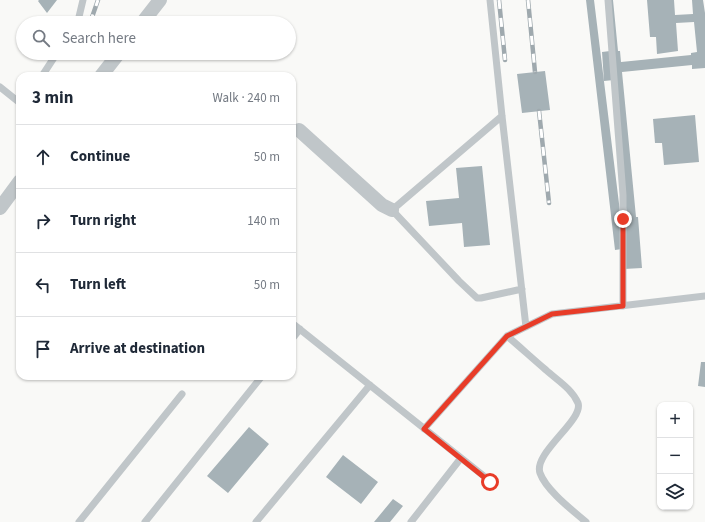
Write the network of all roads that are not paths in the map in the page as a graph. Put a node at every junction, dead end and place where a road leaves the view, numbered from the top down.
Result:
1 (83, 0) edge
2 (160, 0) edge
3 (490, 0) edge
4 (608, 0) edge
5 (78, 16) edge
6 (147, 16) edge
7 (52, 60) edge
8 (113, 60) edge
9 (45, 72) edge
10 (103, 72) edge
11 (0, 87) edge
12 (16, 100) edge
13 (502, 116) junction
14 (299, 130) dead end
15 (16, 186) edge
16 (0, 208) edge
17 (392, 210) junction
18 (522, 289) junction
19 (705, 296) edge
20 (623, 306) junction
21 (296, 326) edge
22 (526, 327) junction
23 (300, 329) junction
24 (296, 334) edge
25 (507, 336) junction
26 (259, 380) edge
27 (370, 385) junction
28 (182, 394) dead end
29 (424, 429) junction
30 (461, 458) junction
31 (490, 482) dead end
32 (79, 522) edge
33 (145, 522) edge
34 (256, 522) edge
35 (411, 522) edge
36 (586, 522) edge

1 - 5 lane
2 - 6 street
3 - 13 lane
4 - 20 lane
7 - 9 lane
8 - 10 street
11 - 12 lane
13 - 17 lane
13 - 18 lane
14 - 17 street
15 - 16 street
17 - 18 lane
18 - 22 lane
19 - 20 lane
20 - 22 lane
21 - 23 lane
22 - 25 lane
23 - 24 lane
23 - 27 lane
25 - 29 lane
25 - 36 lane
26 - 33 lane
27 - 29 lane
27 - 34 lane
28 - 32 lane
29 - 30 lane
30 - 31 lane
30 - 35 lane

